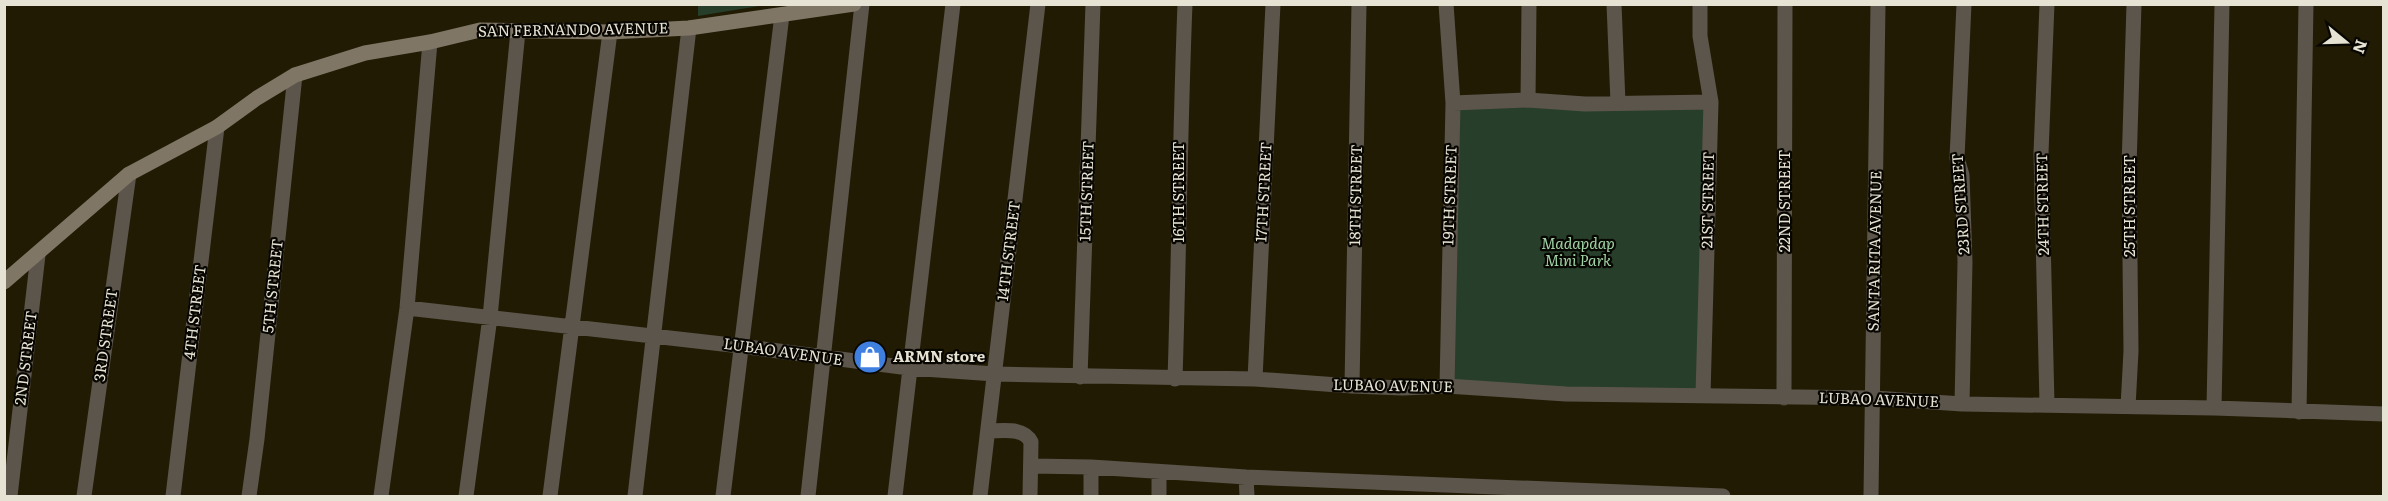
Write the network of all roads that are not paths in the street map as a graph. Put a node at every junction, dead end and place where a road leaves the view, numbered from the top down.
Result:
1 (854, 4) edge
2 (862, 4) edge
3 (953, 4) edge
4 (1038, 4) edge
5 (1093, 4) edge
6 (1185, 4) edge
7 (1273, 4) edge
8 (1359, 4) edge
9 (1446, 4) edge
10 (1529, 4) edge
11 (1614, 4) edge
12 (1700, 4) edge
13 (1785, 4) edge
14 (1878, 4) edge
15 (1964, 4) edge
16 (2048, 4) edge
17 (2134, 4) edge
18 (2222, 4) edge
19 (2306, 4) edge
20 (782, 15) junction
21 (689, 28) junction
22 (518, 31) junction
23 (610, 32) junction
24 (430, 42) junction
25 (295, 75) junction
26 (1528, 100) junction
27 (1711, 102) junction
28 (1452, 103) junction
29 (1618, 103) junction
30 (217, 128) junction
31 (129, 174) junction
32 (38, 255) junction
33 (4, 282) edge
34 (406, 308) junction
35 (490, 317) junction
36 (572, 327) junction
37 (655, 337) junction
38 (740, 346) junction
39 (823, 358) junction
40 (909, 368) junction
41 (995, 374) junction
42 (1080, 377) junction
43 (1175, 379) junction
44 (1255, 380) junction
45 (1352, 386) junction
46 (1447, 386) junction
47 (1703, 395) junction
48 (1784, 398) junction
49 (1874, 398) junction
50 (1962, 404) junction
51 (2047, 404) junction
52 (2128, 407) junction
53 (2214, 408) junction
54 (2299, 412) junction
55 (2384, 414) edge
56 (988, 431) junction
57 (1031, 466) junction
58 (1090, 467) junction
59 (1159, 472) junction
60 (1246, 477) junction
61 (1463, 491) edge
62 (10, 496) edge
63 (84, 496) edge
64 (173, 496) edge
65 (249, 496) edge
66 (381, 496) edge
67 (466, 496) edge
68 (550, 496) edge
69 (635, 496) edge
70 (723, 496) edge
71 (808, 496) edge
72 (895, 496) edge
73 (980, 496) edge
74 (1030, 496) edge
75 (1091, 496) edge
76 (1159, 496) edge
77 (1247, 496) edge
78 (1723, 496) edge
79 (1871, 496) edge

1 - 20 main road, SAN FERNANDO AVENUE
2 - 39 street
3 - 40 street
4 - 41 street, 14TH STREET
5 - 42 street, 15TH STREET
6 - 43 street, 16TH STREET
7 - 44 street, 17TH STREET
8 - 45 street, 18TH STREET
9 - 28 street, 19TH STREET
10 - 26 street
11 - 29 street
12 - 27 street, 21ST STREET
13 - 48 street, 22ND STREET
14 - 49 street, SANTA RITA AVENUE
15 - 50 street, 23RD STREET
16 - 51 street, 24TH STREET
17 - 52 street, 25TH STREET
18 - 53 street
19 - 54 street
20 - 21 main road, SAN FERNANDO AVENUE
20 - 38 street
21 - 23 main road, SAN FERNANDO AVENUE
21 - 37 street
22 - 23 main road, SAN FERNANDO AVENUE
22 - 24 main road, SAN FERNANDO AVENUE
22 - 35 street
23 - 36 street
24 - 25 main road, SAN FERNANDO AVENUE
24 - 34 street
25 - 30 main road, SAN FERNANDO AVENUE
25 - 65 street, 5TH STREET
26 - 28 street
26 - 29 street
27 - 29 street
27 - 47 street, 21ST STREET
28 - 46 street, 19TH STREET
30 - 31 main road, SAN FERNANDO AVENUE
30 - 64 street, 4TH STREET
31 - 32 main road, SAN FERNANDO AVENUE
31 - 63 street, 3RD STREET
32 - 33 main road, SAN FERNANDO AVENUE
32 - 62 street, 2ND STREET
34 - 35 street, LUBAO AVENUE
34 - 66 street
35 - 36 street, LUBAO AVENUE
35 - 67 street
36 - 37 street, LUBAO AVENUE
36 - 68 street
37 - 38 street, LUBAO AVENUE
37 - 69 street
38 - 39 street, LUBAO AVENUE
38 - 70 street
39 - 40 street, LUBAO AVENUE
39 - 71 street
40 - 41 street, LUBAO AVENUE
40 - 72 street
41 - 42 street, LUBAO AVENUE
41 - 56 street, 14TH STREET
42 - 43 street, LUBAO AVENUE
43 - 44 street, LUBAO AVENUE
44 - 45 street, LUBAO AVENUE
45 - 46 street, LUBAO AVENUE
46 - 47 street, LUBAO AVENUE
47 - 48 street, LUBAO AVENUE
48 - 49 street, LUBAO AVENUE
49 - 50 street, LUBAO AVENUE
49 - 79 street, SANTA RITA AVENUE
50 - 51 street, LUBAO AVENUE
51 - 52 street, LUBAO AVENUE
52 - 53 street, LUBAO AVENUE
53 - 54 street, LUBAO AVENUE
54 - 55 street, LUBAO AVENUE
56 - 57 street
56 - 73 street, 14TH STREET
57 - 58 street
57 - 74 street
58 - 59 street
58 - 75 street
59 - 60 street
59 - 76 street
60 - 61 street
60 - 77 street
61 - 78 street

